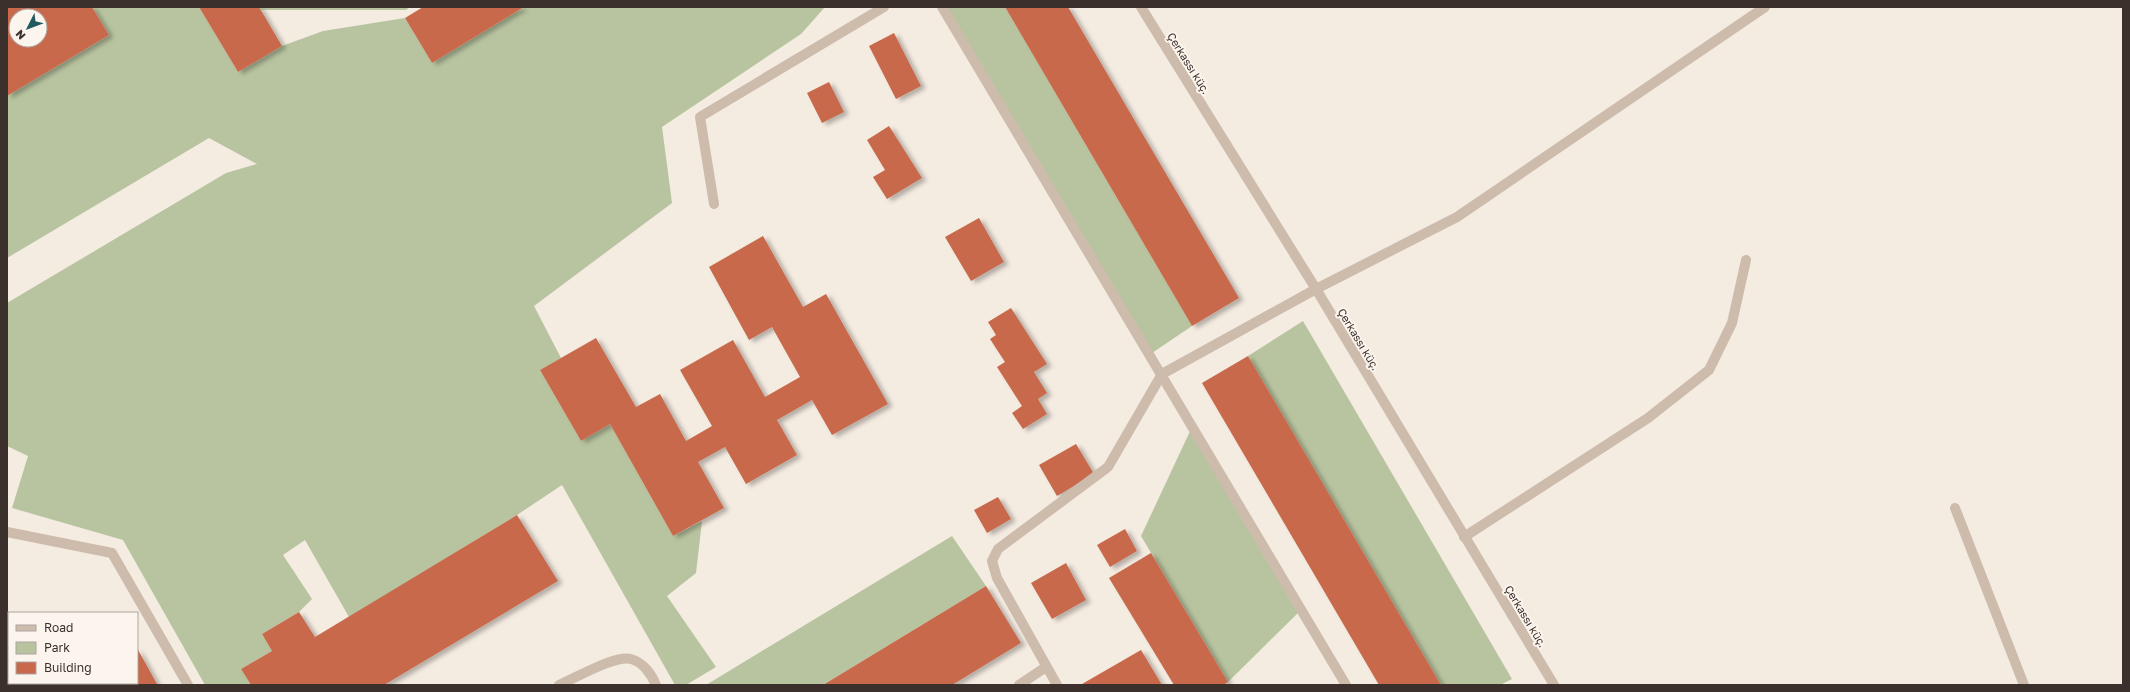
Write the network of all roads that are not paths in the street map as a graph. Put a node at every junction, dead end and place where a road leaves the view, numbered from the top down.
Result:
1 (884, 7) edge
2 (942, 7) edge
3 (1141, 7) edge
4 (1765, 7) edge
5 (714, 204) dead end
6 (1746, 260) dead end
7 (1316, 289) junction
8 (1162, 374) junction
9 (1955, 508) dead end
10 (7, 532) edge
11 (1464, 537) junction
12 (1046, 668) junction
13 (188, 685) edge
14 (559, 685) edge
15 (656, 685) edge
16 (1019, 685) edge
17 (1057, 685) edge
18 (1346, 685) edge
19 (1554, 685) edge
20 (2024, 685) edge

1 - 5 street
2 - 8 street
3 - 7 street, Çerkassı küç.
4 - 7 street
6 - 11 street
7 - 8 street
7 - 11 street, Çerkassı küç.
8 - 12 street
8 - 18 street
9 - 20 street
10 - 13 street
11 - 19 street, Çerkassı küç.
12 - 16 street
12 - 17 street
14 - 15 street

